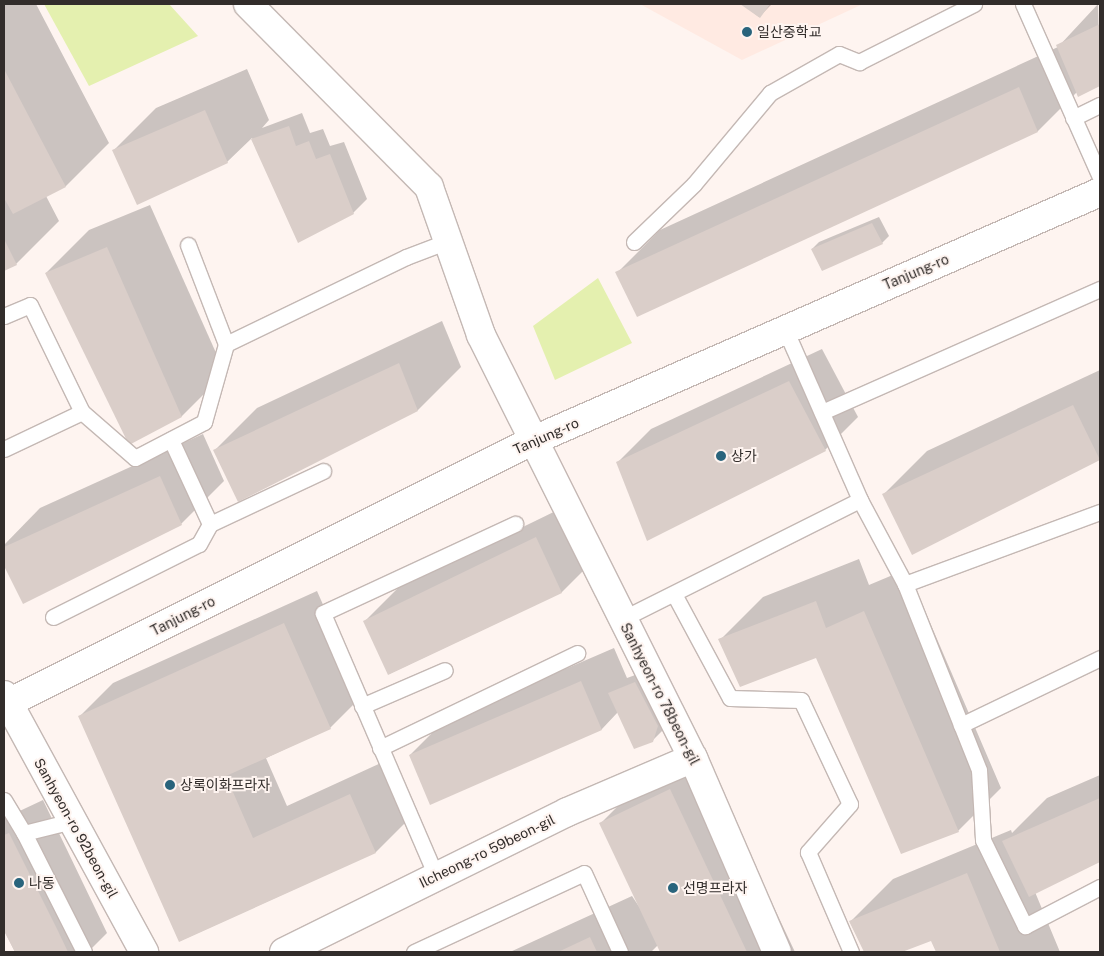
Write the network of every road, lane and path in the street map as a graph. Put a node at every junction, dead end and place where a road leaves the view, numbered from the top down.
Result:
1 (248, 4) edge
2 (974, 4) edge
3 (1023, 4) edge
4 (1100, 105) edge
5 (1073, 118) junction
6 (1100, 177) edge
7 (1100, 192) edge
8 (448, 242) junction
9 (634, 242) dead end
10 (188, 245) dead end
11 (1100, 288) edge
12 (4, 316) edge
13 (785, 329) junction
14 (226, 344) junction
15 (82, 412) junction
16 (822, 412) junction
17 (171, 440) junction
18 (532, 441) junction
19 (4, 449) edge
20 (323, 471) dead end
21 (860, 500) junction
22 (1100, 512) edge
23 (210, 524) junction
24 (515, 524) dead end
25 (905, 584) junction
26 (674, 594) junction
27 (53, 617) dead end
28 (622, 619) junction
29 (577, 653) dead end
30 (1100, 658) edge
31 (445, 670) dead end
32 (5, 701) edge
33 (362, 706) junction
34 (961, 725) junction
35 (380, 748) junction
36 (692, 758) junction
37 (4, 800) edge
38 (72, 821) junction
39 (24, 833) junction
40 (436, 876) junction
41 (1100, 887) edge
42 (84, 952) edge
43 (144, 952) edge
44 (284, 952) edge
45 (414, 952) edge
46 (620, 952) edge
47 (777, 952) edge
48 (851, 952) edge

1 - 8 street, Sanhyeon-ro 78beon-gil
2 - 9 lane
3 - 5 lane
4 - 5 lane
5 - 6 lane
7 - 13 street, Tanjung-ro
8 - 14 lane
8 - 18 street, Sanhyeon-ro 78beon-gil
10 - 14 lane
11 - 16 lane
12 - 15 lane
13 - 16 lane
13 - 18 street, Tanjung-ro
14 - 17 lane
15 - 17 lane
15 - 19 lane
16 - 21 lane
17 - 23 lane
18 - 28 street, Sanhyeon-ro 78beon-gil
18 - 32 street, Tanjung-ro
20 - 23 lane
21 - 25 lane
21 - 26 lane
22 - 25 lane
23 - 27 lane
24 - 33 lane
25 - 34 lane
26 - 28 lane
26 - 48 lane
28 - 36 street, Sanhyeon-ro 78beon-gil
29 - 35 lane
30 - 34 lane
31 - 33 lane
32 - 38 street, Sanhyeon-ro 92beon-gil
33 - 35 lane
34 - 41 lane
35 - 40 lane
36 - 40 street, Ilcheong-ro 59beon-gil
36 - 47 street, Sanhyeon-ro 78beon-gil
37 - 39 lane
38 - 39 lane
38 - 43 street, Sanhyeon-ro 92beon-gil
39 - 42 lane
40 - 44 street, Ilcheong-ro 59beon-gil
45 - 46 lane

